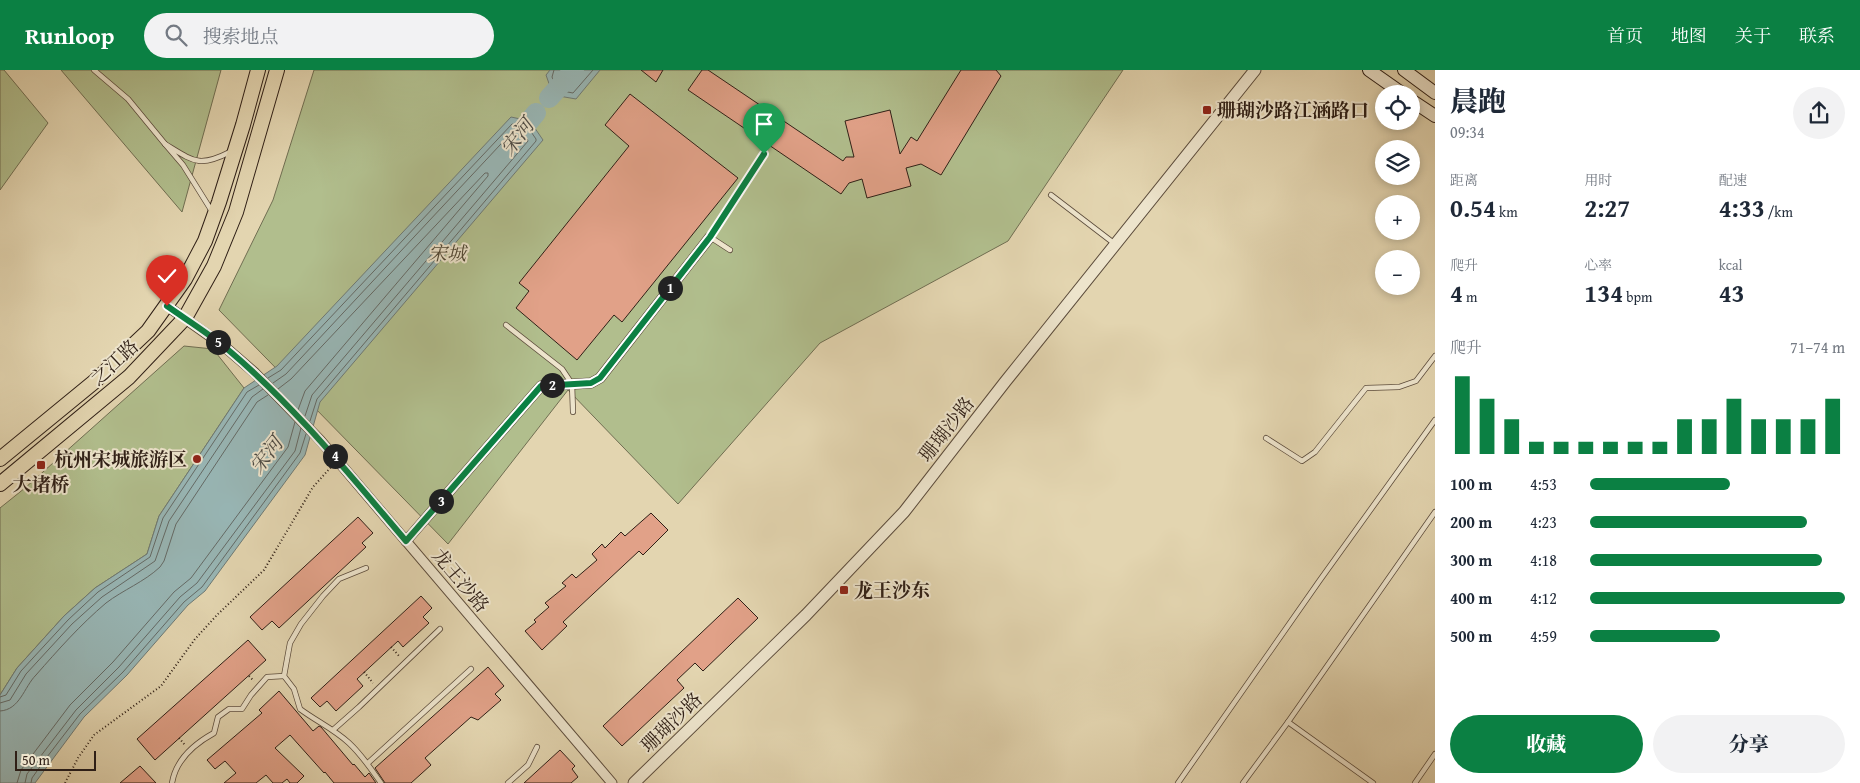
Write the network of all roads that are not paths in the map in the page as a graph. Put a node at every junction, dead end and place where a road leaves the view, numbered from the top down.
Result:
1 (94, 70) edge
2 (258, 70) edge
3 (277, 70) edge
4 (1255, 70) edge
5 (1369, 70) edge
6 (1404, 70) edge
7 (1390, 85) edge
8 (1435, 93) edge
9 (1420, 106) edge
10 (1435, 116) edge
11 (165, 144) junction
12 (236, 149) junction
13 (764, 154) dead end
14 (1051, 195) dead end
15 (214, 216) junction
16 (710, 237) junction
17 (1115, 244) junction
18 (730, 250) dead end
19 (167, 306) junction
20 (185, 318) junction
21 (506, 325) dead end
22 (1435, 356) edge
23 (572, 384) junction
24 (573, 412) dead end
25 (1435, 420) edge
26 (1266, 438) dead end
27 (0, 458) edge
28 (0, 484) edge
29 (1435, 512) edge
30 (406, 541) junction
31 (366, 568) dead end
32 (440, 629) dead end
33 (470, 669) dead end
34 (284, 676) junction
35 (1288, 722) junction
36 (333, 730) junction
37 (538, 747) dead end
38 (1435, 754) edge
39 (368, 763) junction
40 (172, 783) edge
41 (381, 783) edge
42 (508, 783) edge
43 (612, 783) edge
44 (634, 783) edge
45 (1178, 783) edge
46 (1243, 783) edge
47 (1373, 783) edge
48 (1414, 783) edge

1 - 11 lane
2 - 12 main road, 之江路
3 - 20 main road, 之江路
4 - 17 street, 珊瑚沙路
5 - 7 main road
6 - 8 main road
9 - 10 main road
11 - 12 lane
11 - 15 lane
12 - 15 main road, 之江路
13 - 16 lane
14 - 17 lane
15 - 19 main road, 之江路
16 - 18 lane
16 - 23 street
17 - 44 street, 珊瑚沙路
19 - 20 street, 龙王沙路
19 - 27 main road, 之江路
20 - 28 main road, 之江路
20 - 30 street, 龙王沙路
21 - 23 lane
22 - 26 lane
23 - 24 lane
23 - 30 street
25 - 45 lane
29 - 35 lane
30 - 43 street, 龙王沙路
31 - 34 lane
32 - 36 lane
33 - 39 lane
34 - 36 lane
34 - 40 lane
35 - 46 lane
35 - 47 lane
36 - 39 lane
37 - 42 lane
38 - 48 lane
39 - 41 lane

